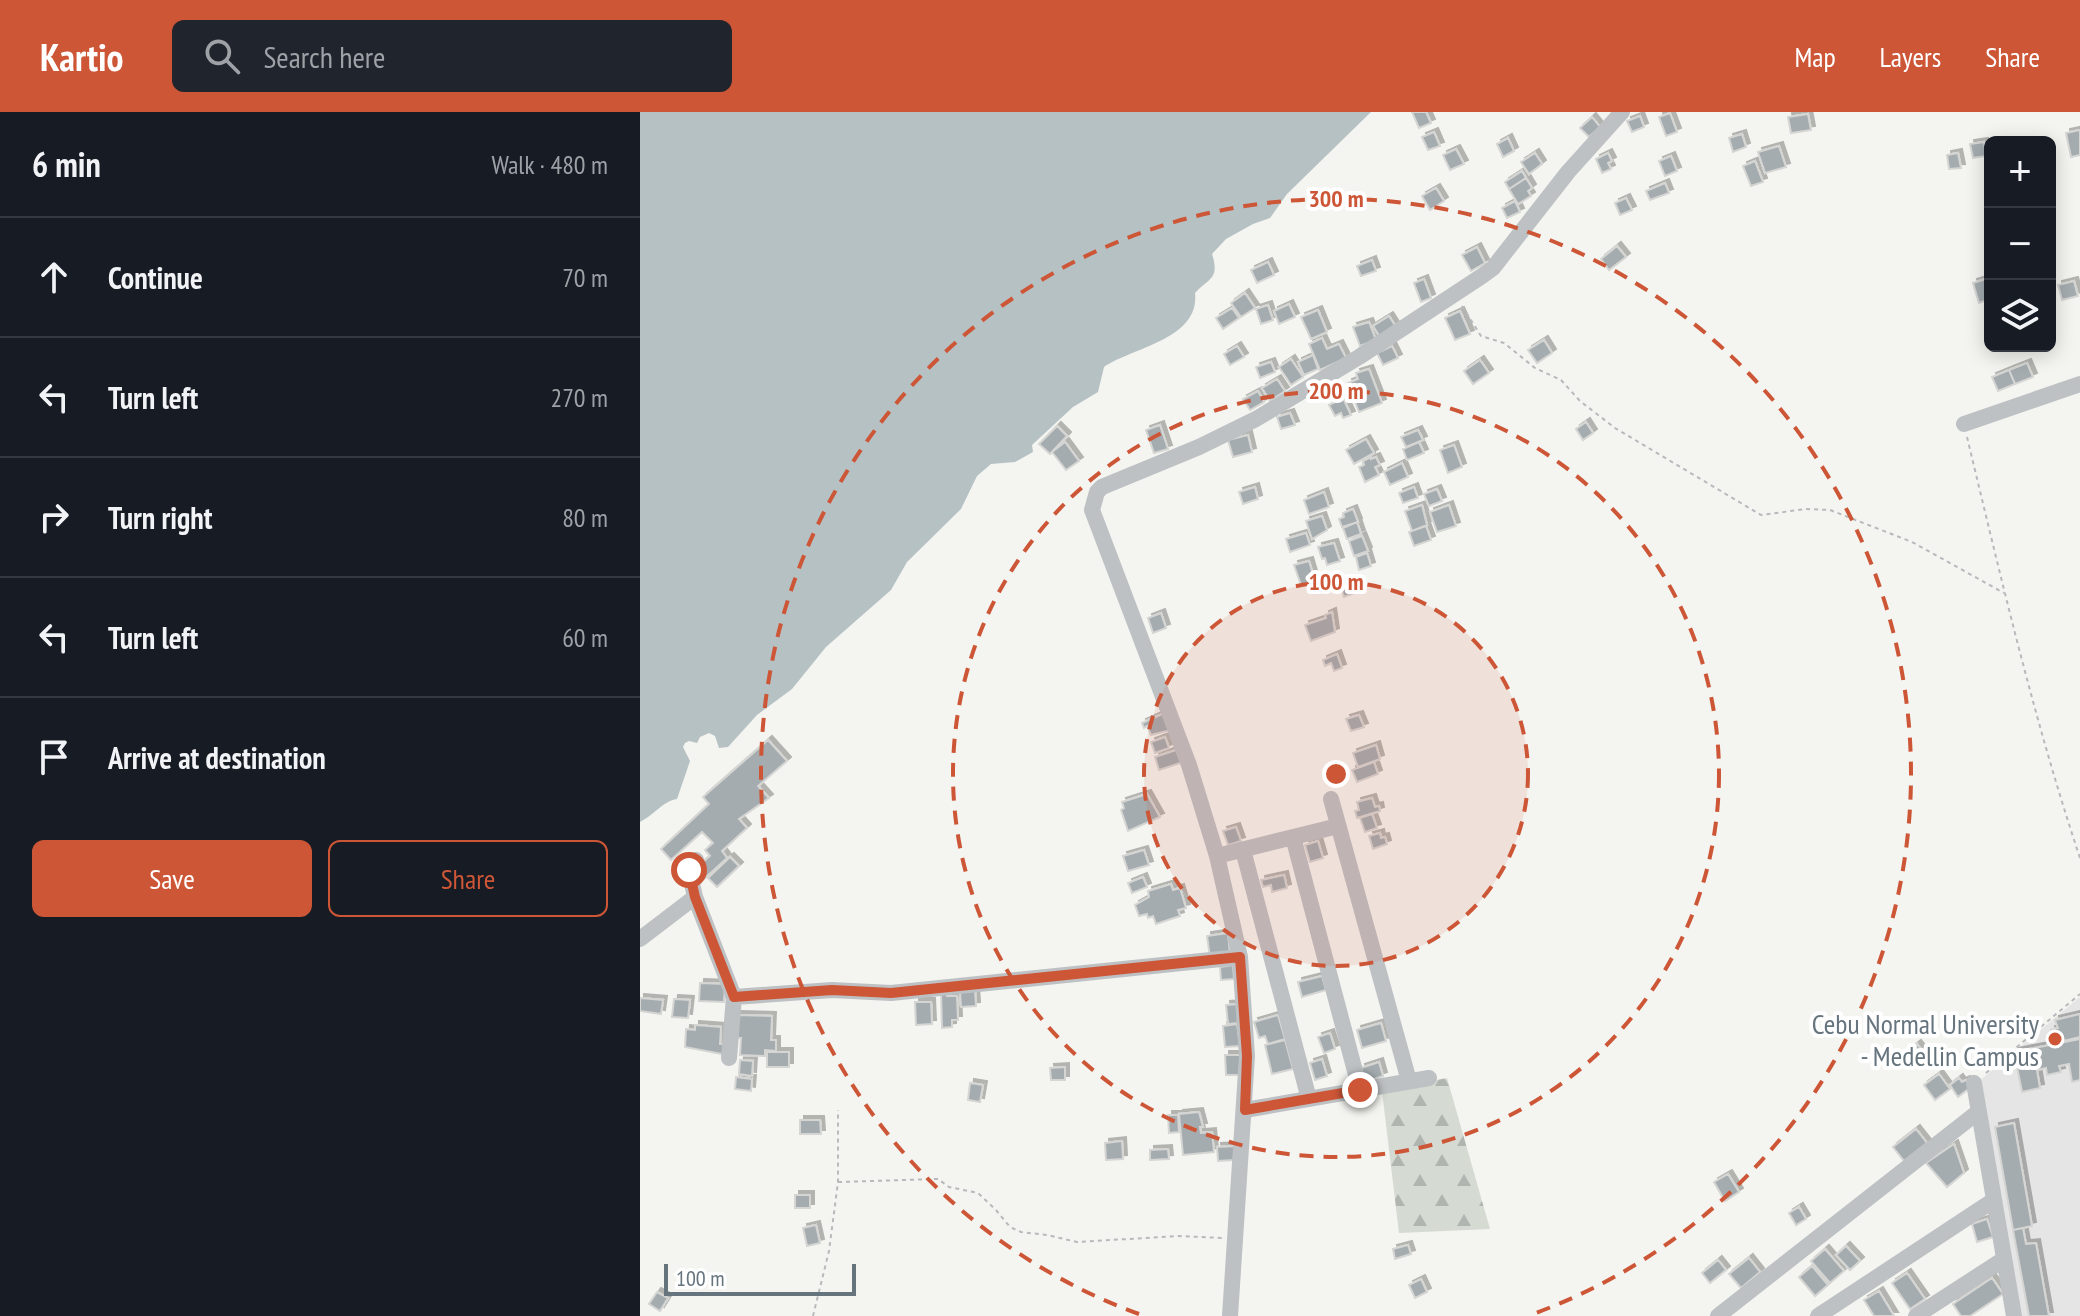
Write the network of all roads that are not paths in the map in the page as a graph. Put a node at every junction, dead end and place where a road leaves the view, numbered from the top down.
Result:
1 (1622, 112) edge
2 (2080, 384) edge
3 (1964, 424) road end
4 (1331, 799) dead end
5 (1338, 826) junction
6 (1293, 837) junction
7 (1243, 850) junction
8 (1217, 856) junction
9 (696, 860) dead end
10 (695, 897) junction
11 (640, 939) edge
12 (1240, 957) junction
13 (734, 997) junction
14 (729, 1058) dead end
15 (1429, 1078) dead end
16 (1409, 1081) junction
17 (1974, 1083) road end
18 (1360, 1090) junction
19 (1309, 1099) junction
20 (1245, 1110) junction
21 (1978, 1112) junction
22 (1994, 1200) junction
23 (2004, 1259) junction
24 (1230, 1316) edge
25 (1718, 1316) edge
26 (1818, 1316) edge
27 (1916, 1316) edge
28 (2014, 1316) edge

1 - 8 street
2 - 3 street
4 - 5 street
5 - 6 street
5 - 16 street
6 - 7 street
6 - 18 street
7 - 8 street
7 - 19 street
8 - 12 street
9 - 10 street
10 - 11 street
10 - 13 street
12 - 13 street
12 - 20 street
13 - 14 street
15 - 16 street
16 - 18 street
17 - 21 street
18 - 19 street
19 - 20 street
20 - 24 street
21 - 22 street
21 - 25 street
22 - 23 street
22 - 26 street
23 - 27 street
23 - 28 street

